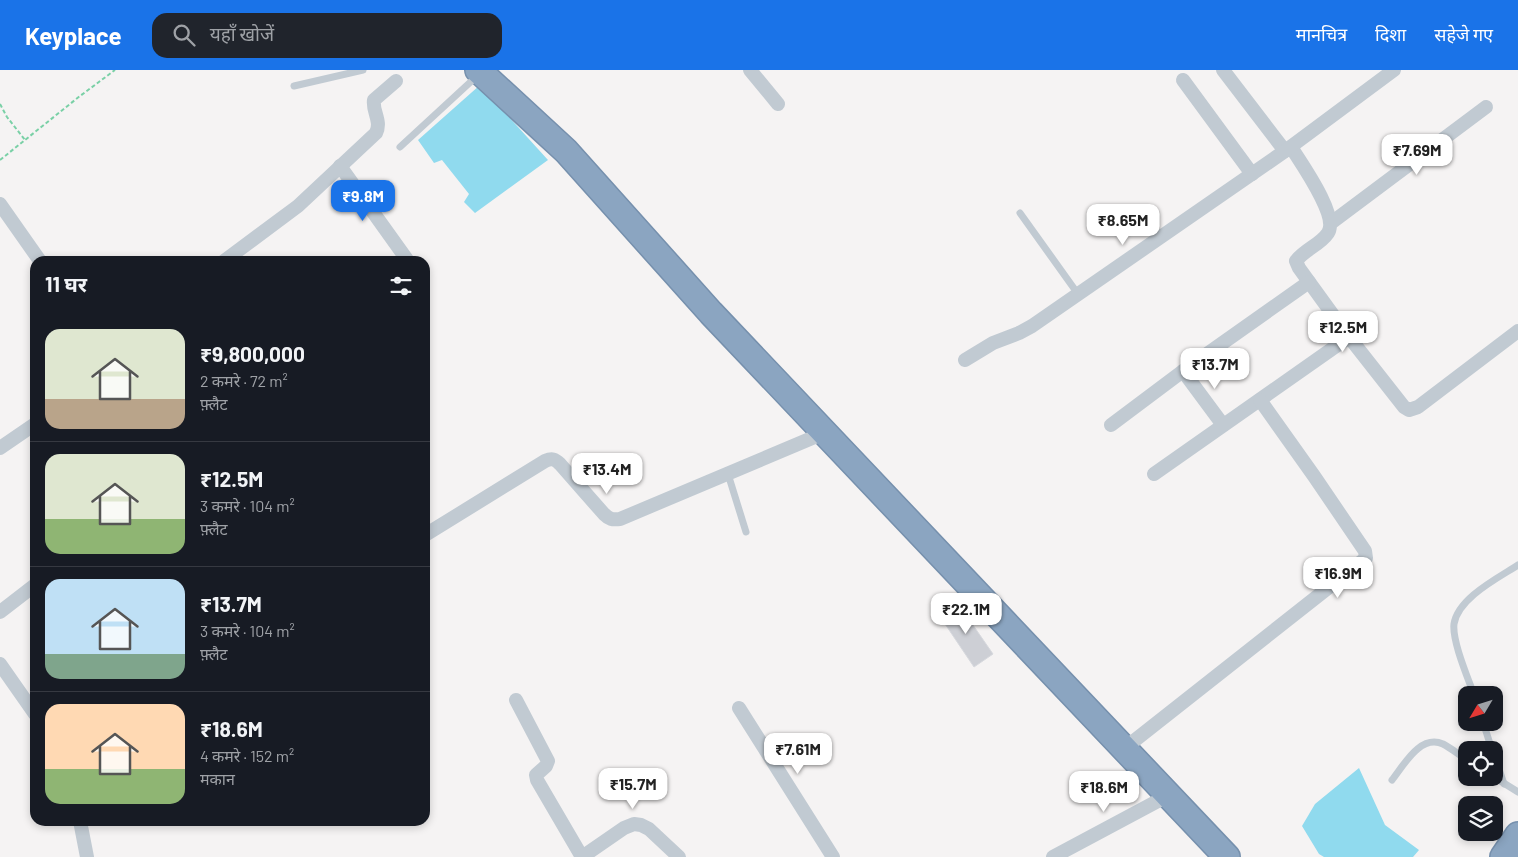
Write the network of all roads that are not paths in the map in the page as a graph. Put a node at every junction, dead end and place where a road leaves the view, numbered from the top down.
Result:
1 (363, 70) edge
2 (750, 70) edge
3 (1223, 70) edge
4 (480, 71) edge
5 (1391, 71) edge
6 (347, 72) edge
7 (1183, 80) dead end
8 (396, 81) dead end
9 (294, 86) dead end
10 (778, 104) dead end
11 (1486, 107) dead end
12 (400, 147) dead end
13 (1288, 149) junction
14 (340, 166) junction
15 (1252, 174) junction
16 (0, 204) edge
17 (1020, 213) dead end
18 (1331, 223) junction
19 (36, 256) edge
20 (231, 256) edge
21 (404, 256) edge
22 (1308, 282) junction
23 (1078, 294) junction
24 (1518, 331) edge
25 (1349, 337) junction
26 (965, 360) dead end
27 (1183, 371) junction
28 (1260, 400) junction
29 (1111, 425) dead end
30 (1224, 425) junction
31 (30, 427) edge
32 (824, 434) junction
33 (0, 448) edge
34 (728, 474) junction
35 (1154, 474) dead end
36 (430, 532) edge
37 (746, 532) dead end
38 (1518, 564) edge
39 (30, 589) edge
40 (0, 612) edge
41 (0, 664) edge
42 (1471, 686) edge
43 (516, 700) dead end
44 (30, 707) edge
45 (739, 708) dead end
46 (1125, 748) junction
47 (1458, 754) edge
48 (1392, 780) dead end
49 (1503, 781) edge
50 (1504, 784) joint
51 (1518, 792) edge
52 (1169, 795) junction
53 (81, 826) edge
54 (1518, 835) edge
55 (87, 857) edge
56 (582, 857) edge
57 (678, 857) edge
58 (833, 857) edge
59 (1053, 857) edge
60 (1227, 857) edge
61 (1503, 857) edge

1 - 6 lane
2 - 10 street
3 - 13 street
4 - 12 lane
4 - 32 highway
5 - 13 street
6 - 9 lane
7 - 15 street
8 - 14 street
11 - 18 street
13 - 15 street
13 - 18 street
14 - 20 street
14 - 21 street
15 - 23 street
16 - 19 street
17 - 23 lane
18 - 22 street
22 - 25 street
22 - 27 street
23 - 26 street
24 - 25 street
25 - 28 street
27 - 29 street
27 - 30 street
28 - 30 street
28 - 46 street
30 - 35 street
31 - 33 street
32 - 34 street
32 - 46 highway
34 - 36 street
34 - 37 lane
38 - 42 lane
39 - 40 street
41 - 44 street
43 - 56 street
45 - 58 street
46 - 52 highway
47 - 48 lane
49 - 50 lane
50 - 51 lane
52 - 59 street
52 - 60 highway
53 - 55 street
54 - 61 highway
56 - 57 street

